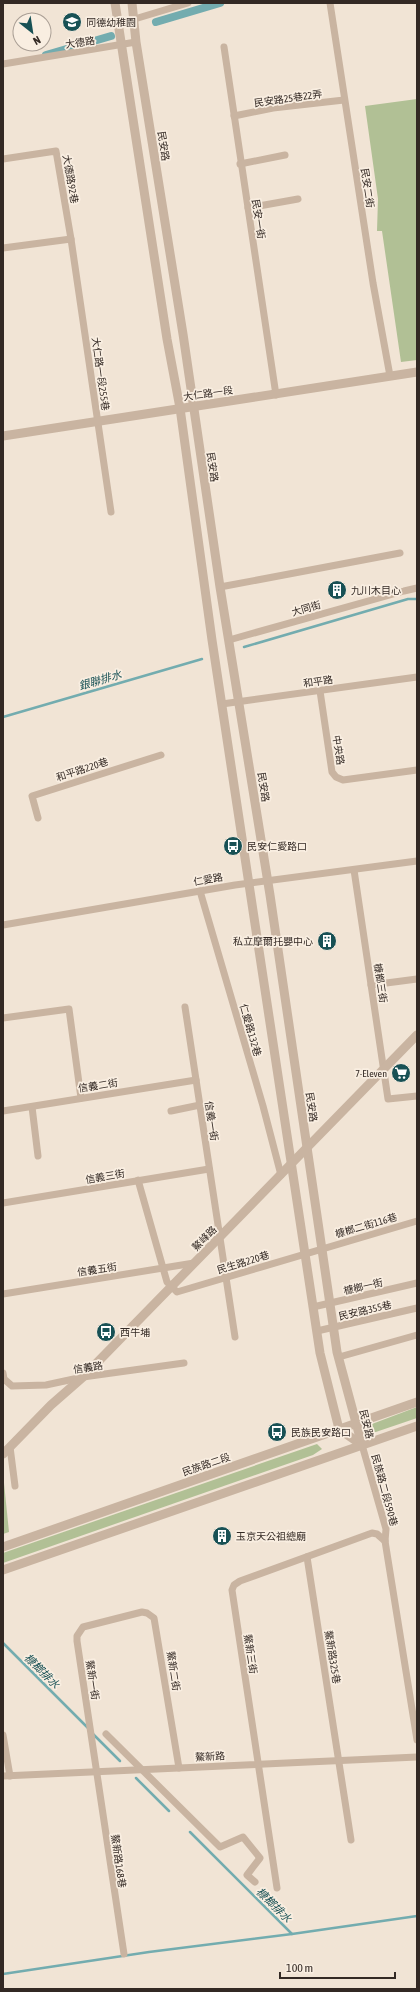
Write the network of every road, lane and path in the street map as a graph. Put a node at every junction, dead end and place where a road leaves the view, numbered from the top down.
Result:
1 (115, 3) edge
2 (132, 3) edge
3 (188, 3) edge
4 (330, 3) edge
5 (134, 20) junction
6 (118, 24) junction
7 (136, 42) junction
8 (122, 46) junction
9 (224, 47) dead end
10 (3, 64) edge
11 (344, 100) junction
12 (234, 116) junction
13 (285, 155) dead end
14 (3, 158) edge
15 (240, 164) junction
16 (298, 199) dead end
17 (248, 208) junction
18 (71, 240) junction
19 (3, 248) edge
20 (417, 372) edge
21 (390, 376) junction
22 (276, 395) junction
23 (193, 406) junction
24 (180, 408) junction
25 (97, 422) junction
26 (3, 436) edge
27 (111, 512) dead end
28 (400, 553) dead end
29 (220, 587) junction
30 (206, 589) junction
31 (414, 589) edge
32 (230, 640) junction
33 (417, 677) edge
34 (320, 691) junction
35 (239, 702) junction
36 (222, 704) junction
37 (161, 755) dead end
38 (417, 770) edge
39 (38, 818) dead end
40 (417, 861) edge
41 (354, 870) junction
42 (267, 881) junction
43 (250, 883) junction
44 (200, 891) junction
45 (3, 925) edge
46 (417, 979) edge
47 (371, 985) junction
48 (185, 1007) dead end
49 (3, 1018) edge
50 (417, 1035) edge
51 (384, 1069) junction
52 (196, 1080) junction
53 (417, 1096) edge
54 (81, 1098) junction
55 (200, 1105) junction
56 (32, 1107) junction
57 (3, 1111) edge
58 (171, 1111) dead end
59 (307, 1148) junction
60 (38, 1156) dead end
61 (292, 1164) junction
62 (210, 1169) junction
63 (281, 1175) junction
64 (138, 1180) junction
65 (3, 1203) edge
66 (417, 1221) edge
67 (220, 1238) junction
68 (322, 1249) junction
69 (305, 1254) junction
70 (194, 1263) junction
71 (163, 1269) junction
72 (226, 1277) junction
73 (417, 1283) edge
74 (172, 1287) junction
75 (3, 1294) edge
76 (330, 1304) junction
77 (313, 1307) junction
78 (417, 1308) edge
79 (334, 1327) junction
80 (317, 1331) junction
81 (417, 1335) edge
82 (235, 1337) dead end
83 (339, 1357) junction
84 (184, 1363) dead end
85 (3, 1373) edge
86 (83, 1377) junction
87 (417, 1402) edge
88 (356, 1423) junction
89 (417, 1426) edge
90 (339, 1429) junction
91 (362, 1445) junction
92 (10, 1447) junction
93 (3, 1454) edge
94 (15, 1486) dead end
95 (385, 1541) junction
96 (3, 1547) edge
97 (307, 1557) junction
98 (3, 1570) edge
99 (116, 1618) joint
100 (106, 1734) dead end
101 (3, 1735) edge
102 (417, 1740) edge
103 (417, 1757) edge
104 (339, 1760) junction
105 (258, 1764) junction
106 (179, 1768) junction
107 (142, 1770) junction
108 (96, 1772) junction
109 (7, 1776) edge
110 (351, 1840) dead end
111 (255, 1882) dead end
112 (277, 1888) dead end
113 (124, 1954) dead end

1 - 6 street
2 - 5 street, 民安路
3 - 5 street
4 - 11 street, 民安二街
5 - 6 street
5 - 7 street, 民安路
6 - 8 street
7 - 8 street, 大德路
7 - 23 street, 民安路
8 - 10 street, 大德路
8 - 24 street
9 - 12 street, 民安一街
11 - 12 street, 民安路25巷22弄
11 - 21 street, 民安二街
12 - 15 street, 民安一街
13 - 15 street
14 - 18 street, 大德路92巷
15 - 17 street, 民安一街
16 - 17 street
17 - 22 street, 民安一街
18 - 19 street
18 - 25 street, 大仁路一段255巷
20 - 21 street, 大仁路一段
21 - 22 street, 大仁路一段
22 - 23 street, 大仁路一段
23 - 24 street, 大仁路一段
23 - 29 street, 民安路
24 - 25 street, 大仁路一段
24 - 30 street
25 - 26 street, 大仁路一段
25 - 27 street, 大仁路一段255巷
28 - 29 street
29 - 30 street
29 - 32 street, 民安路
30 - 36 street
31 - 32 street, 大同街
32 - 35 street, 民安路
33 - 34 street, 和平路
34 - 35 street, 和平路
34 - 38 street, 中央路
35 - 36 street, 和平路
35 - 42 street, 民安路
36 - 43 street
37 - 39 street, 和平路220巷
40 - 41 street, 仁愛路
41 - 42 street, 仁愛路
41 - 47 street, 槺榔三街
42 - 43 street, 仁愛路
42 - 59 street, 民安路
43 - 44 street, 仁愛路
43 - 61 street
44 - 45 street, 仁愛路
44 - 63 street, 仁愛路132巷
46 - 47 street
47 - 51 street, 槺榔三街
48 - 52 street, 信義一街
49 - 54 street
50 - 51 street, 鰲峰路
51 - 53 street, 槺榔三街
51 - 59 street, 鰲峰路
52 - 54 street, 信義二街
52 - 55 street, 信義一街
54 - 56 street, 信義二街
55 - 58 street
55 - 62 street, 信義一街
56 - 57 street, 信義二街
56 - 60 street
59 - 61 street, 鰲峰路
59 - 68 street, 民安路
61 - 63 street, 鰲峰路
61 - 69 street
62 - 64 street, 信義三街
62 - 67 street, 信義一街
63 - 67 street, 鰲峰路
64 - 65 street, 信義三街
64 - 71 street
66 - 68 street, 槺榔二街116巷
67 - 70 street, 鰲峰路
67 - 72 street
68 - 69 street, 民生路220巷
68 - 76 street, 民安路
69 - 72 street, 民生路220巷
69 - 77 street
70 - 71 street, 信義五街
70 - 74 street, 鰲峰路
71 - 74 street
71 - 75 street, 信義五街
72 - 74 street, 民生路220巷
72 - 82 street
73 - 76 street, 槺榔一街
74 - 86 street, 鰲峰路
76 - 77 street, 槺榔一街
76 - 79 street, 民安路
77 - 80 street
78 - 79 street, 民安路355巷
79 - 80 street, 民安路355巷
79 - 83 street, 民安路
80 - 90 street
81 - 83 street
83 - 88 street, 民安路
84 - 86 street, 信義路
85 - 86 street, 信義路
86 - 92 street, 鰲峰路
87 - 88 street, 民族路二段
88 - 90 street, 民族路二段
88 - 91 street, 民安路
89 - 91 street
90 - 91 street, 民安路
90 - 96 street, 民族路二段
91 - 95 street, 民族路二段590巷
91 - 98 street
92 - 93 street, 鰲峰路
92 - 94 street
95 - 97 street, 鰲新三街
95 - 102 street, 民族路二段590巷
97 - 104 street, 鰲新路325巷
97 - 105 street, 鰲新三街
99 - 106 street, 鰲新二街
99 - 108 street, 鰲新一街
100 - 107 street
101 - 109 street
103 - 104 street, 鰲新路
104 - 105 street, 鰲新路
104 - 110 street, 鰲新路325巷
105 - 106 street, 鰲新路
105 - 112 street, 鰲新三街
106 - 107 street, 鰲新路
107 - 108 street, 鰲新路
107 - 111 street
108 - 109 street, 鰲新路
108 - 113 street, 鰲新路168巷

